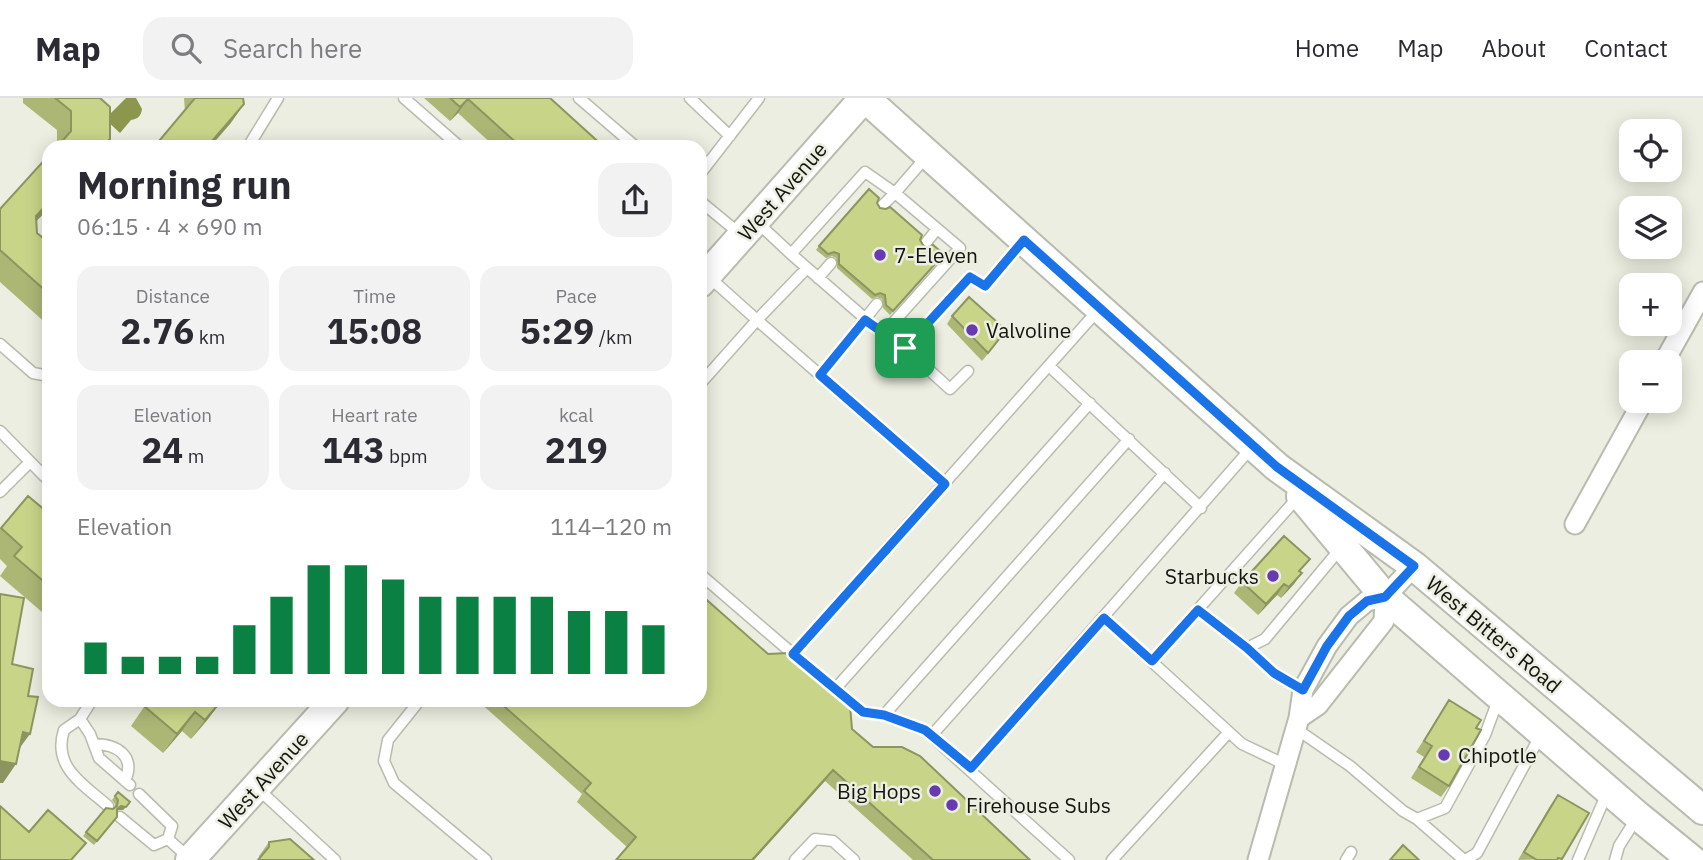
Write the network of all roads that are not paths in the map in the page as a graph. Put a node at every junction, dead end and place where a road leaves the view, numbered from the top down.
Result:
1 (278, 98) edge
2 (404, 98) edge
3 (579, 98) edge
4 (690, 98) edge
5 (760, 98) edge
6 (864, 98) edge
7 (730, 136) junction
8 (252, 140) edge
9 (452, 140) edge
10 (628, 140) edge
11 (929, 154) junction
12 (707, 165) edge
13 (895, 193) junction
14 (707, 205) edge
15 (882, 206) edge
16 (748, 229) junction
17 (937, 229) junction
18 (1024, 240) junction
19 (925, 244) edge
20 (791, 254) junction
21 (831, 263) dead end
22 (807, 268) junction
23 (707, 275) edge
24 (818, 278) junction
25 (707, 283) edge
26 (1703, 292) edge
27 (877, 304) dead end
28 (1100, 308) junction
29 (757, 320) junction
30 (865, 320) junction
31 (883, 334) junction
32 (0, 344) edge
33 (905, 348) junction
34 (1671, 350) edge
35 (1049, 366) junction
36 (968, 371) dead end
37 (42, 375) edge
38 (820, 375) junction
39 (707, 376) edge
40 (1090, 403) junction
41 (1636, 413) edge
42 (0, 431) edge
43 (1129, 439) junction
44 (1254, 446) junction
45 (29, 463) junction
46 (1165, 473) junction
47 (42, 475) edge
48 (945, 484) junction
49 (0, 492) edge
50 (1303, 492) junction
51 (1201, 508) junction
52 (1575, 524) dead end
53 (1342, 547) junction
54 (1414, 566) junction
55 (707, 580) edge
56 (1385, 597) junction
57 (1198, 610) junction
58 (1104, 618) junction
59 (1247, 648) junction
60 (793, 654) junction
61 (1152, 661) junction
62 (836, 688) junction
63 (1303, 690) junction
64 (1500, 697) junction
65 (88, 707) edge
66 (329, 707) edge
67 (414, 707) edge
68 (884, 715) junction
69 (80, 719) junction
70 (1297, 723) junction
71 (1229, 732) junction
72 (1542, 733) junction
73 (932, 735) junction
74 (94, 744) junction
75 (1286, 765) junction
76 (971, 768) junction
77 (257, 788) junction
78 (1608, 790) junction
79 (139, 794) dead end
80 (1700, 803) edge
81 (108, 806) edge
82 (1638, 816) junction
83 (120, 817) edge
84 (1416, 819) junction
85 (168, 839) junction
86 (1584, 845) junction
87 (1478, 856) edge
88 (190, 860) edge
89 (335, 860) edge
90 (486, 860) edge
91 (795, 860) edge
92 (854, 860) edge
93 (1069, 860) edge
94 (1112, 860) edge
95 (1258, 860) edge
96 (1465, 860) edge
97 (1569, 860) edge
98 (1578, 860) edge
99 (1615, 860) edge
100 (1692, 860) edge

1 - 8 lane
2 - 9 lane
3 - 10 lane
4 - 7 lane
5 - 7 lane
6 - 11 main road, West Bitters Road
6 - 16 main road, West Avenue
7 - 12 lane
11 - 13 lane
11 - 18 main road, West Bitters Road
13 - 15 lane
13 - 17 lane
13 - 20 lane
14 - 16 lane
16 - 20 lane
16 - 23 main road, West Avenue
17 - 19 lane
17 - 31 lane
18 - 28 main road, West Bitters Road
18 - 33 lane
20 - 22 lane
21 - 24 lane
22 - 24 lane
22 - 29 lane
24 - 30 lane
25 - 29 lane
26 - 34 street
27 - 30 lane
28 - 35 lane
28 - 44 main road, West Bitters Road
29 - 38 lane
29 - 39 lane
30 - 31 lane
30 - 38 lane
31 - 33 lane
32 - 37 lane
33 - 36 lane
35 - 40 lane
35 - 48 lane
38 - 48 lane
40 - 43 lane
40 - 62 lane
41 - 52 street
42 - 45 lane
43 - 46 lane
43 - 68 lane
44 - 50 main road, West Bitters Road
44 - 51 lane
45 - 47 lane
45 - 49 lane
46 - 51 lane
46 - 73 lane
48 - 60 lane
50 - 53 main road, West Bitters Road
50 - 54 main road, West Bitters Road
50 - 57 lane
51 - 58 lane
53 - 56 main road, West Bitters Road
53 - 59 lane
54 - 56 street
54 - 80 main road, West Bitters Road
55 - 60 lane
56 - 63 street
56 - 64 main road, West Bitters Road
56 - 70 street
57 - 59 lane
57 - 61 lane
58 - 61 lane
58 - 76 lane
59 - 63 lane
60 - 62 lane
61 - 71 lane
62 - 68 lane
63 - 70 street
64 - 72 main road, West Bitters Road
64 - 84 lane
65 - 69 lane
66 - 77 main road, West Avenue
67 - 90 lane
68 - 73 lane
69 - 74 lane
69 - 81 lane
70 - 75 street
70 - 84 lane
71 - 75 lane
71 - 94 lane
72 - 78 main road, West Bitters Road
72 - 87 lane
73 - 76 lane
74 - 74 lane
75 - 95 street
76 - 93 lane
77 - 88 main road, West Avenue
77 - 89 lane
78 - 82 main road, West Bitters Road
78 - 86 lane
79 - 85 lane
82 - 99 lane
82 - 100 main road, West Bitters Road
83 - 85 lane
84 - 96 lane
85 - 88 lane
86 - 97 lane
86 - 98 lane
87 - 96 lane
91 - 92 lane

